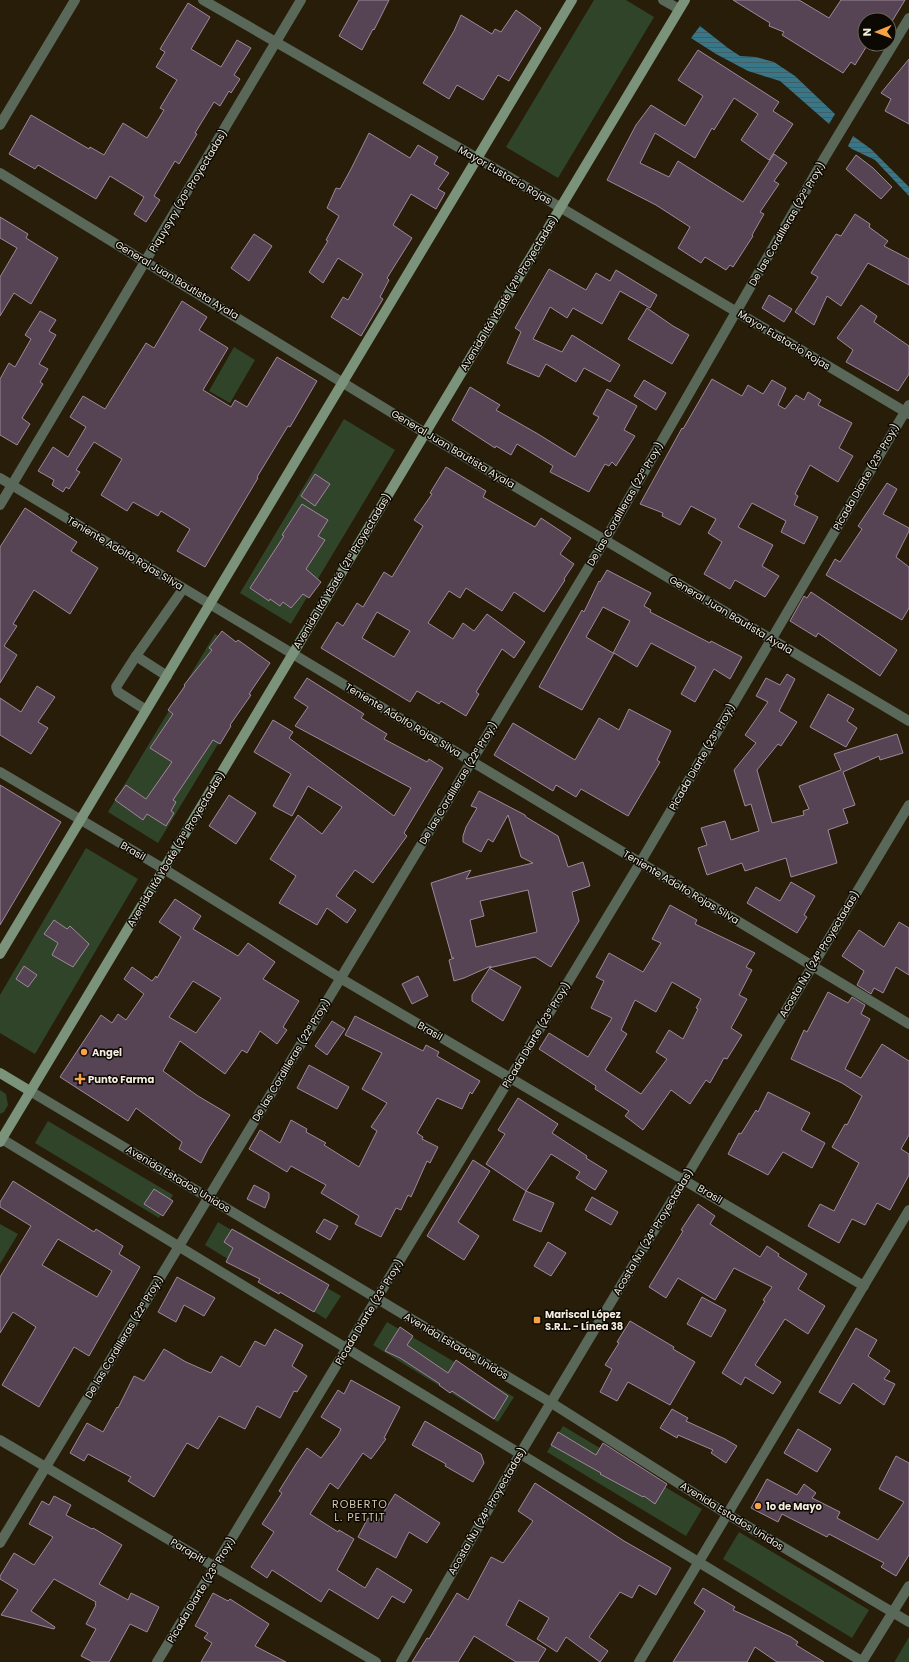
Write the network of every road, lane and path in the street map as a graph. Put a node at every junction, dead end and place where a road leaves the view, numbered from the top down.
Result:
1 (75, 0) edge
2 (203, 0) edge
3 (301, 0) edge
4 (572, 0) edge
5 (663, 0) edge
6 (685, 0) edge
7 (679, 10) junction
8 (909, 18) edge
9 (276, 42) junction
10 (0, 125) edge
11 (477, 158) junction
12 (0, 173) edge
13 (560, 208) junction
14 (146, 262) junction
15 (736, 312) junction
16 (343, 382) junction
17 (908, 410) edge
18 (425, 433) junction
19 (0, 478) edge
20 (12, 485) junction
21 (0, 506) edge
22 (605, 540) junction
23 (183, 588) junction
24 (210, 605) junction
25 (772, 639) junction
26 (292, 654) junction
27 (136, 656) junction
28 (167, 676) junction
29 (146, 710) junction
30 (909, 721) edge
31 (471, 761) junction
32 (0, 772) edge
33 (909, 805) edge
34 (80, 820) junction
35 (640, 863) junction
36 (164, 869) junction
37 (0, 954) edge
38 (812, 966) junction
39 (340, 978) junction
40 (909, 1024) edge
41 (0, 1073) edge
42 (510, 1078) junction
43 (30, 1091) junction
44 (1, 1140) edge
45 (684, 1179) junction
46 (208, 1198) junction
47 (909, 1210) edge
48 (179, 1246) junction
49 (864, 1286) junction
50 (377, 1298) junction
51 (347, 1348) junction
52 (550, 1402) junction
53 (0, 1440) edge
54 (520, 1454) junction
55 (46, 1467) junction
56 (728, 1514) junction
57 (0, 1543) edge
58 (699, 1562) junction
59 (215, 1567) junction
60 (909, 1586) edge
61 (892, 1613) junction
62 (909, 1622) edge
63 (157, 1662) edge
64 (376, 1662) edge
65 (401, 1662) edge
66 (639, 1662) edge
67 (862, 1662) edge

1 - 10 street
2 - 9 street, Mayor Eustacio Rojas
3 - 9 street, Piquysyry (20ª Proyectadas)
4 - 11 main road
5 - 7 street
6 - 7 main road, Avenida Itá Ybaté (21ª Proyectadas)
7 - 13 main road, Avenida Itá Ybaté (21ª Proyectadas)
8 - 15 street, De las Cordilleras (22ª Proy.)
9 - 11 street, Mayor Eustacio Rojas
9 - 14 street, Piquysyry (20ª Proyectadas)
11 - 13 street, Mayor Eustacio Rojas
11 - 16 main road
12 - 14 street, General Juan Bautista Ayala
13 - 15 street, Mayor Eustacio Rojas
13 - 18 main road, Avenida Itá Ybaté (21ª Proyectadas)
14 - 16 street, General Juan Bautista Ayala
14 - 20 street, Piquysyry (20ª Proyectadas)
15 - 17 street, Mayor Eustacio Rojas
15 - 22 street, De las Cordilleras (22ª Proy.)
16 - 18 street, General Juan Bautista Ayala
16 - 24 main road
17 - 25 street, Picada Diarte (23ª Proy.)
18 - 22 street, General Juan Bautista Ayala
18 - 26 main road, Avenida Itá Ybaté (21ª Proyectadas)
19 - 20 street, Teniente Adolfo Rojas Silva
20 - 21 street, Piquysyry (20ª Proyectadas)
20 - 23 street, Teniente Adolfo Rojas Silva
22 - 25 street, General Juan Bautista Ayala
22 - 31 street, De las Cordilleras (22ª Proy.)
23 - 24 street, Teniente Adolfo Rojas Silva
23 - 27 street
24 - 26 street, Teniente Adolfo Rojas Silva
24 - 28 main road
25 - 30 street, General Juan Bautista Ayala
25 - 35 street, Picada Diarte (23ª Proy.)
26 - 31 street, Teniente Adolfo Rojas Silva
26 - 36 main road, Avenida Itá Ybaté (21ª Proyectadas)
27 - 28 street
27 - 29 street
28 - 29 main road
29 - 34 main road
31 - 35 street, Teniente Adolfo Rojas Silva
31 - 39 street, De las Cordilleras (22ª Proy.)
32 - 34 street, Brasil
33 - 38 street, Acosta Ñu (24ª Proyectadas)
34 - 36 street, Brasil
34 - 37 main road
35 - 38 street, Teniente Adolfo Rojas Silva
35 - 42 street, Picada Diarte (23ª Proy.)
36 - 39 street, Brasil
36 - 43 main road, Avenida Itá Ybaté (21ª Proyectadas)
38 - 40 street, Teniente Adolfo Rojas Silva
38 - 45 street, Acosta Ñu (24ª Proyectadas)
39 - 42 street, Brasil
39 - 46 street, De las Cordilleras (22ª Proy.)
41 - 43 main road, Avenida Estados Unidos
42 - 45 street, Brasil
42 - 50 street, Picada Diarte (23ª Proy.)
43 - 44 main road, Avenida Itá Ybaté (21ª Proyectadas)
43 - 46 street, Avenida Estados Unidos
44 - 48 street
45 - 49 street, Brasil
45 - 52 street, Acosta Ñu (24ª Proyectadas)
46 - 48 street, De las Cordilleras (22ª Proy.)
46 - 50 street, Avenida Estados Unidos
47 - 49 street
48 - 51 street
48 - 55 street, De las Cordilleras (22ª Proy.)
49 - 56 street
50 - 51 street, Picada Diarte (23ª Proy.)
50 - 52 street, Avenida Estados Unidos
51 - 54 street
51 - 59 street, Picada Diarte (23ª Proy.)
52 - 54 street, Acosta Ñu (24ª Proyectadas)
52 - 56 street, Avenida Estados Unidos
53 - 55 street, Parapití
54 - 58 street
54 - 65 street, Acosta Ñu (24ª Proyectadas)
55 - 57 street, De las Cordilleras (22ª Proy.)
55 - 59 street, Parapití
56 - 58 street
56 - 61 street, Avenida Estados Unidos
58 - 66 street
58 - 67 street
59 - 63 street, Picada Diarte (23ª Proy.)
59 - 64 street, Parapití
60 - 61 street
61 - 62 street, Avenida Estados Unidos
61 - 67 street

